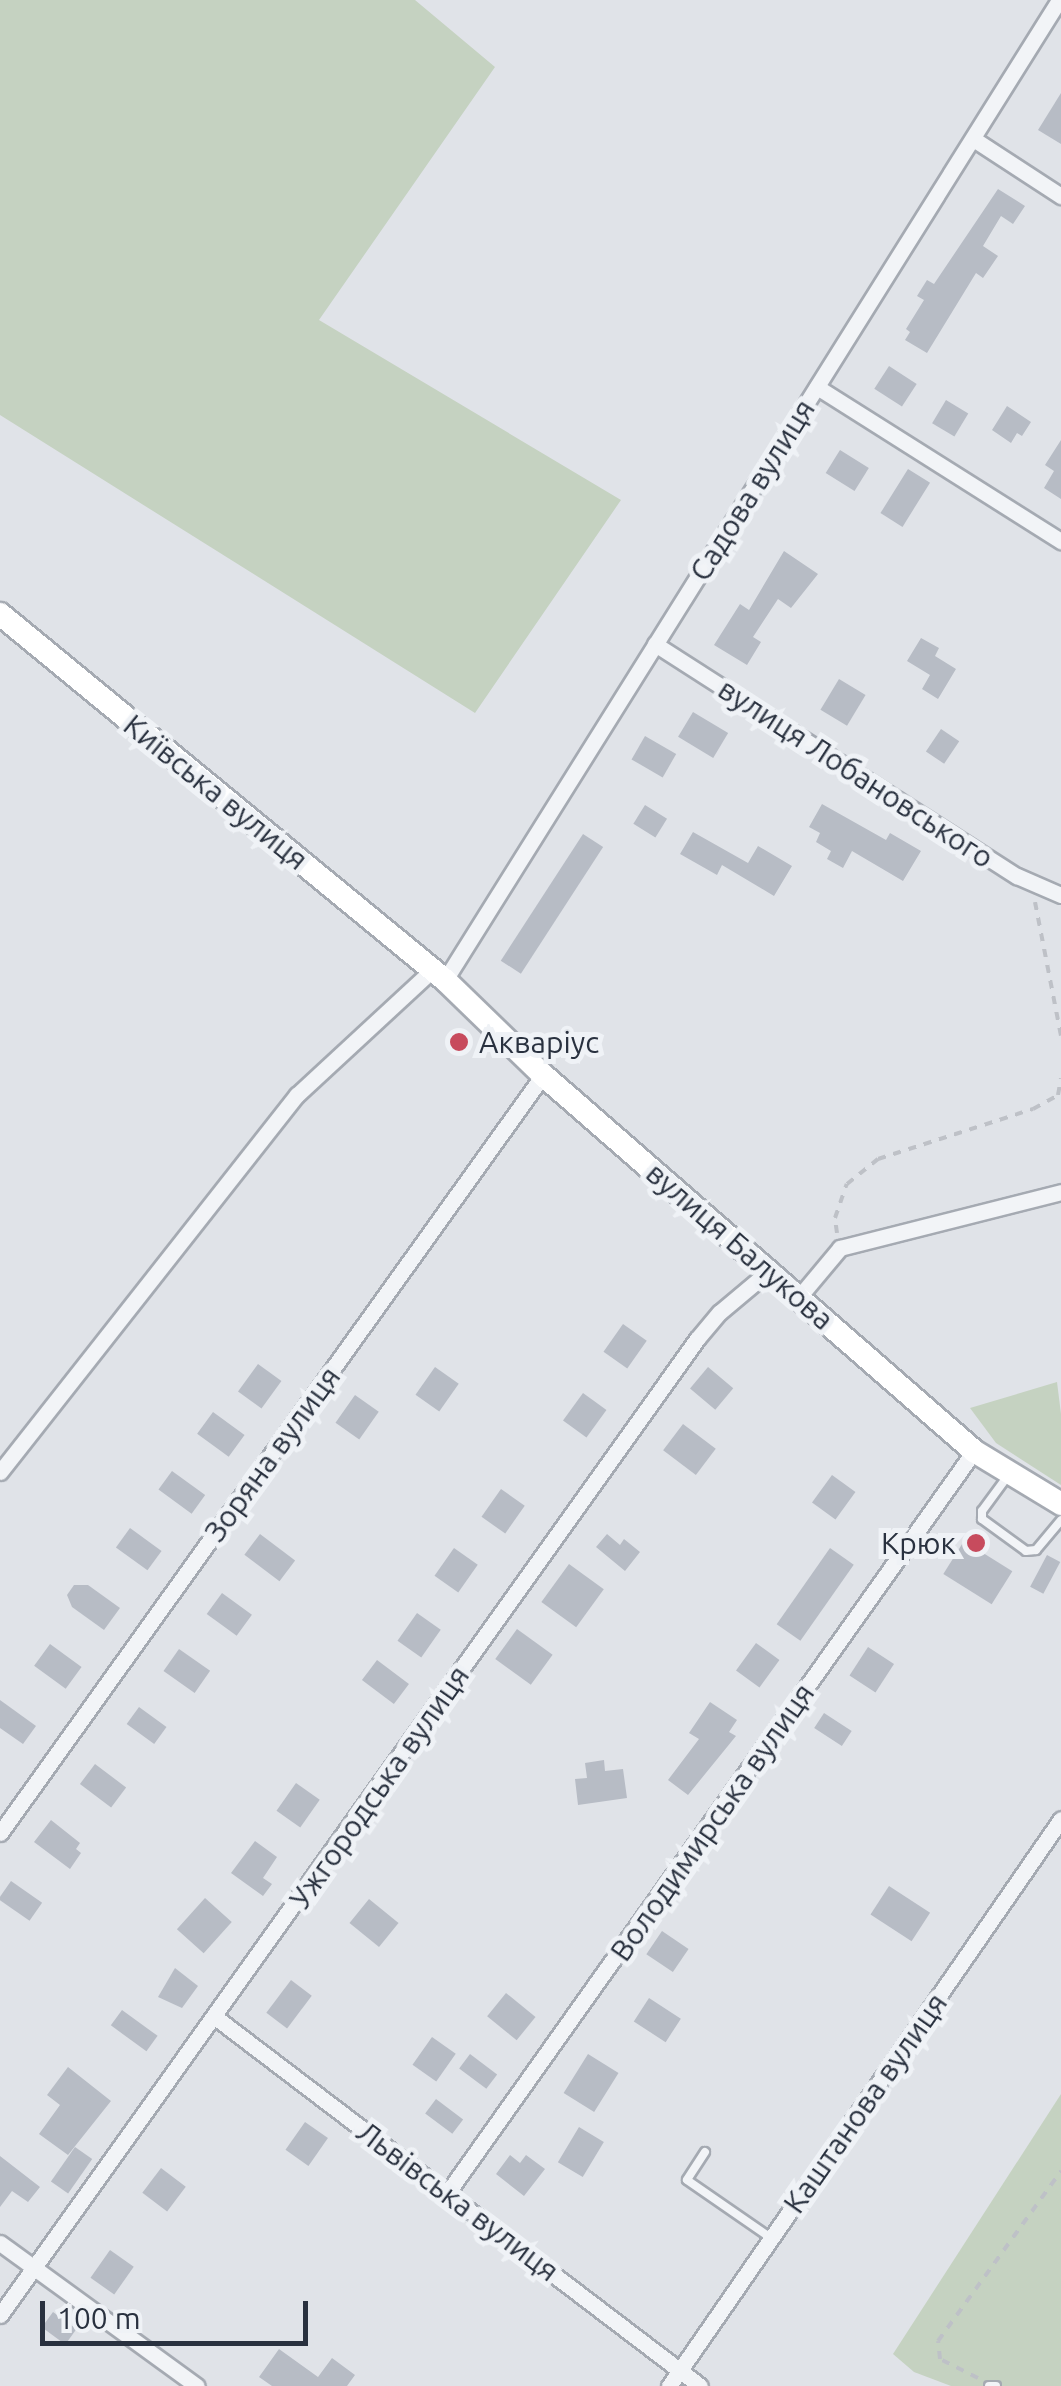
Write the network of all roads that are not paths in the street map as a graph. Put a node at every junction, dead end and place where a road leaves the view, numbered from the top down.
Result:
1 (1059, 0) edge
2 (975, 140) junction
3 (1061, 196) edge
4 (817, 386) junction
5 (1061, 540) edge
6 (0, 614) edge
7 (655, 644) junction
8 (1061, 894) edge
9 (438, 975) junction
10 (543, 1075) junction
11 (1061, 1192) edge
12 (770, 1270) junction
13 (799, 1298) junction
14 (974, 1451) junction
15 (0, 1472) edge
16 (1010, 1474) junction
17 (1061, 1504) edge
18 (1061, 1520) edge
19 (1061, 1820) edge
20 (0, 1833) edge
21 (215, 2017) junction
22 (705, 2152) dead end
23 (448, 2192) junction
24 (771, 2238) junction
25 (0, 2242) edge
26 (35, 2268) junction
27 (0, 2315) edge
28 (679, 2371) junction
29 (197, 2386) edge
30 (668, 2386) edge
31 (700, 2386) edge

1 - 2 street, Садова вулиця
2 - 3 street
2 - 4 street, Садова вулиця
4 - 5 street
4 - 7 street, Садова вулиця
6 - 9 main road, Київська вулиця
7 - 8 street, вулиця Лобановського
7 - 9 street, Садова вулиця
9 - 10 main road, вулиця Балукова
9 - 15 street, Садова вулиця
10 - 12 main road, вулиця Балукова
10 - 20 street, Зоряна вулиця
11 - 13 street
12 - 13 main road, вулиця Балукова
12 - 21 street, Ужгородська вулиця
13 - 14 main road, вулиця Балукова
14 - 16 main road, вулиця Балукова
14 - 23 street, Володимирська вулиця
16 - 17 main road, вулиця Балукова
16 - 18 lane
19 - 24 street, Каштанова вулиця
21 - 23 street, Львівська вулиця
21 - 26 street, Ужгородська вулиця
22 - 24 lane
23 - 28 street, Львівська вулиця
24 - 28 street, Каштанова вулиця
25 - 26 street
26 - 27 street, Ужгородська вулиця
26 - 29 street
28 - 30 street, Каштанова вулиця
28 - 31 street, Львівська вулиця

